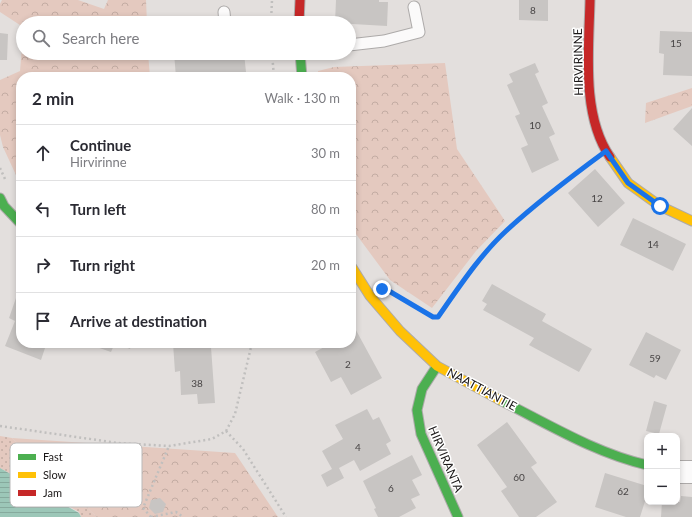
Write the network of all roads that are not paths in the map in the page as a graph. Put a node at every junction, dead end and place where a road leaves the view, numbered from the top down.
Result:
1 (300, 0) edge
2 (590, 0) edge
3 (414, 7) dead end
4 (299, 16) edge
5 (356, 44) edge
6 (301, 60) edge
7 (302, 72) edge
8 (0, 198) edge
9 (16, 219) edge
10 (692, 221) edge
11 (356, 274) edge
12 (437, 366) junction
13 (644, 464) edge
14 (680, 472) edge
15 (692, 472) edge
16 (458, 517) edge

1 - 4 street
2 - 10 street, HIRVIRINNE
3 - 5 lane
6 - 7 street
8 - 9 street
11 - 12 street, NAATTIANTIE
12 - 13 street, NAATTIANTIE
12 - 16 street, HIRVIRANTA
14 - 15 street

